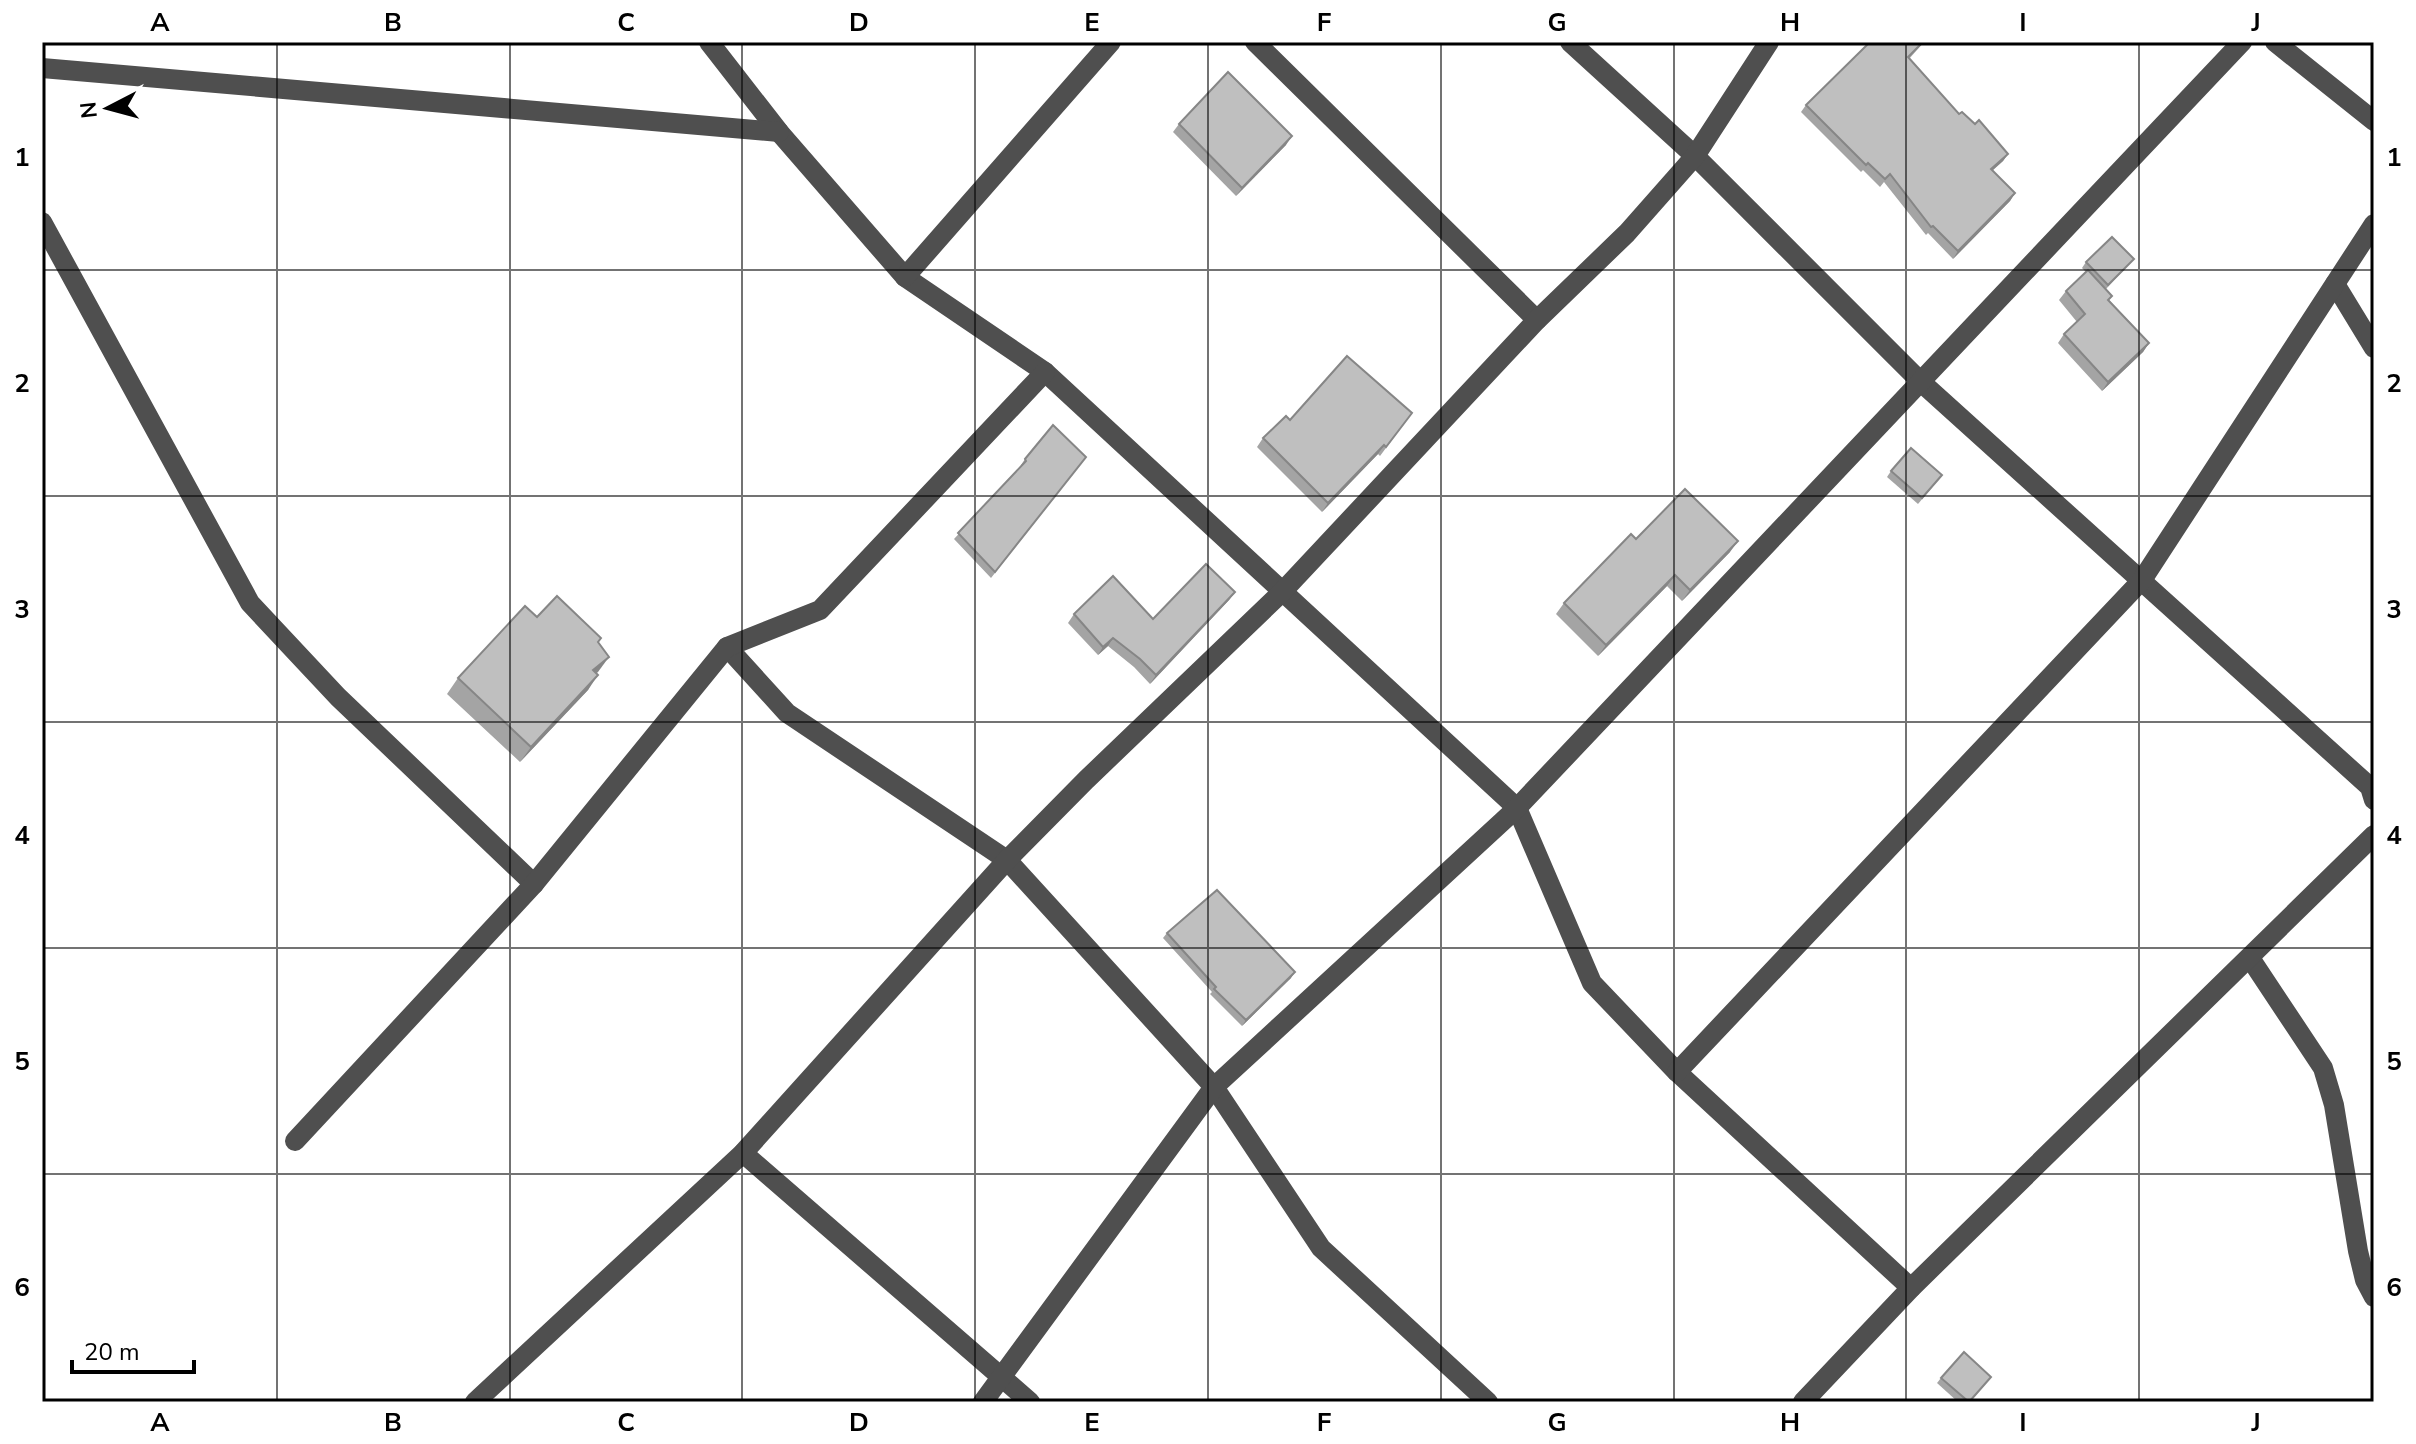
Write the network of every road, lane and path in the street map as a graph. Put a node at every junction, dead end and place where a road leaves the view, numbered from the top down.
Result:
1 (709, 42) edge
2 (1111, 42) edge
3 (1255, 42) edge
4 (1570, 42) edge
5 (1769, 42) edge
6 (2242, 42) edge
7 (2275, 42) edge
8 (42, 68) edge
9 (2374, 121) edge
10 (779, 132) junction
11 (1695, 156) junction
12 (42, 222) edge
13 (2374, 224) edge
14 (905, 277) junction
15 (2335, 284) junction
16 (1537, 320) junction
17 (2374, 348) edge
18 (1045, 372) junction
19 (1921, 382) junction
20 (2142, 580) junction
21 (1283, 591) junction
22 (727, 647) junction
23 (2374, 800) edge
24 (1517, 808) junction
25 (2374, 835) edge
26 (1007, 860) junction
27 (534, 884) junction
28 (2250, 958) junction
29 (1677, 1072) junction
30 (1214, 1087) junction
31 (295, 1141) dead end
32 (743, 1153) junction
33 (1911, 1288) junction
34 (2374, 1297) edge
35 (1002, 1378) junction
36 (475, 1402) edge
37 (983, 1402) edge
38 (1030, 1402) edge
39 (1488, 1402) edge
40 (1803, 1402) edge

1 - 10 street
2 - 14 street
3 - 16 street
4 - 11 street
5 - 11 street
6 - 19 street
7 - 9 street
8 - 10 street
10 - 14 street
11 - 16 street
11 - 19 street
12 - 27 street
13 - 15 street
14 - 18 street
15 - 17 street
15 - 20 street
16 - 21 street
18 - 21 street
18 - 22 street
19 - 20 street
19 - 24 street
20 - 23 street
20 - 29 street
21 - 24 street
21 - 26 street
22 - 26 street
22 - 27 street
24 - 29 street
24 - 30 street
25 - 28 street
26 - 30 street
26 - 32 street
27 - 31 street
28 - 33 street
28 - 34 street
29 - 33 street
30 - 35 street
30 - 39 street
32 - 35 street
32 - 36 street
33 - 40 street
35 - 37 street
35 - 38 street

